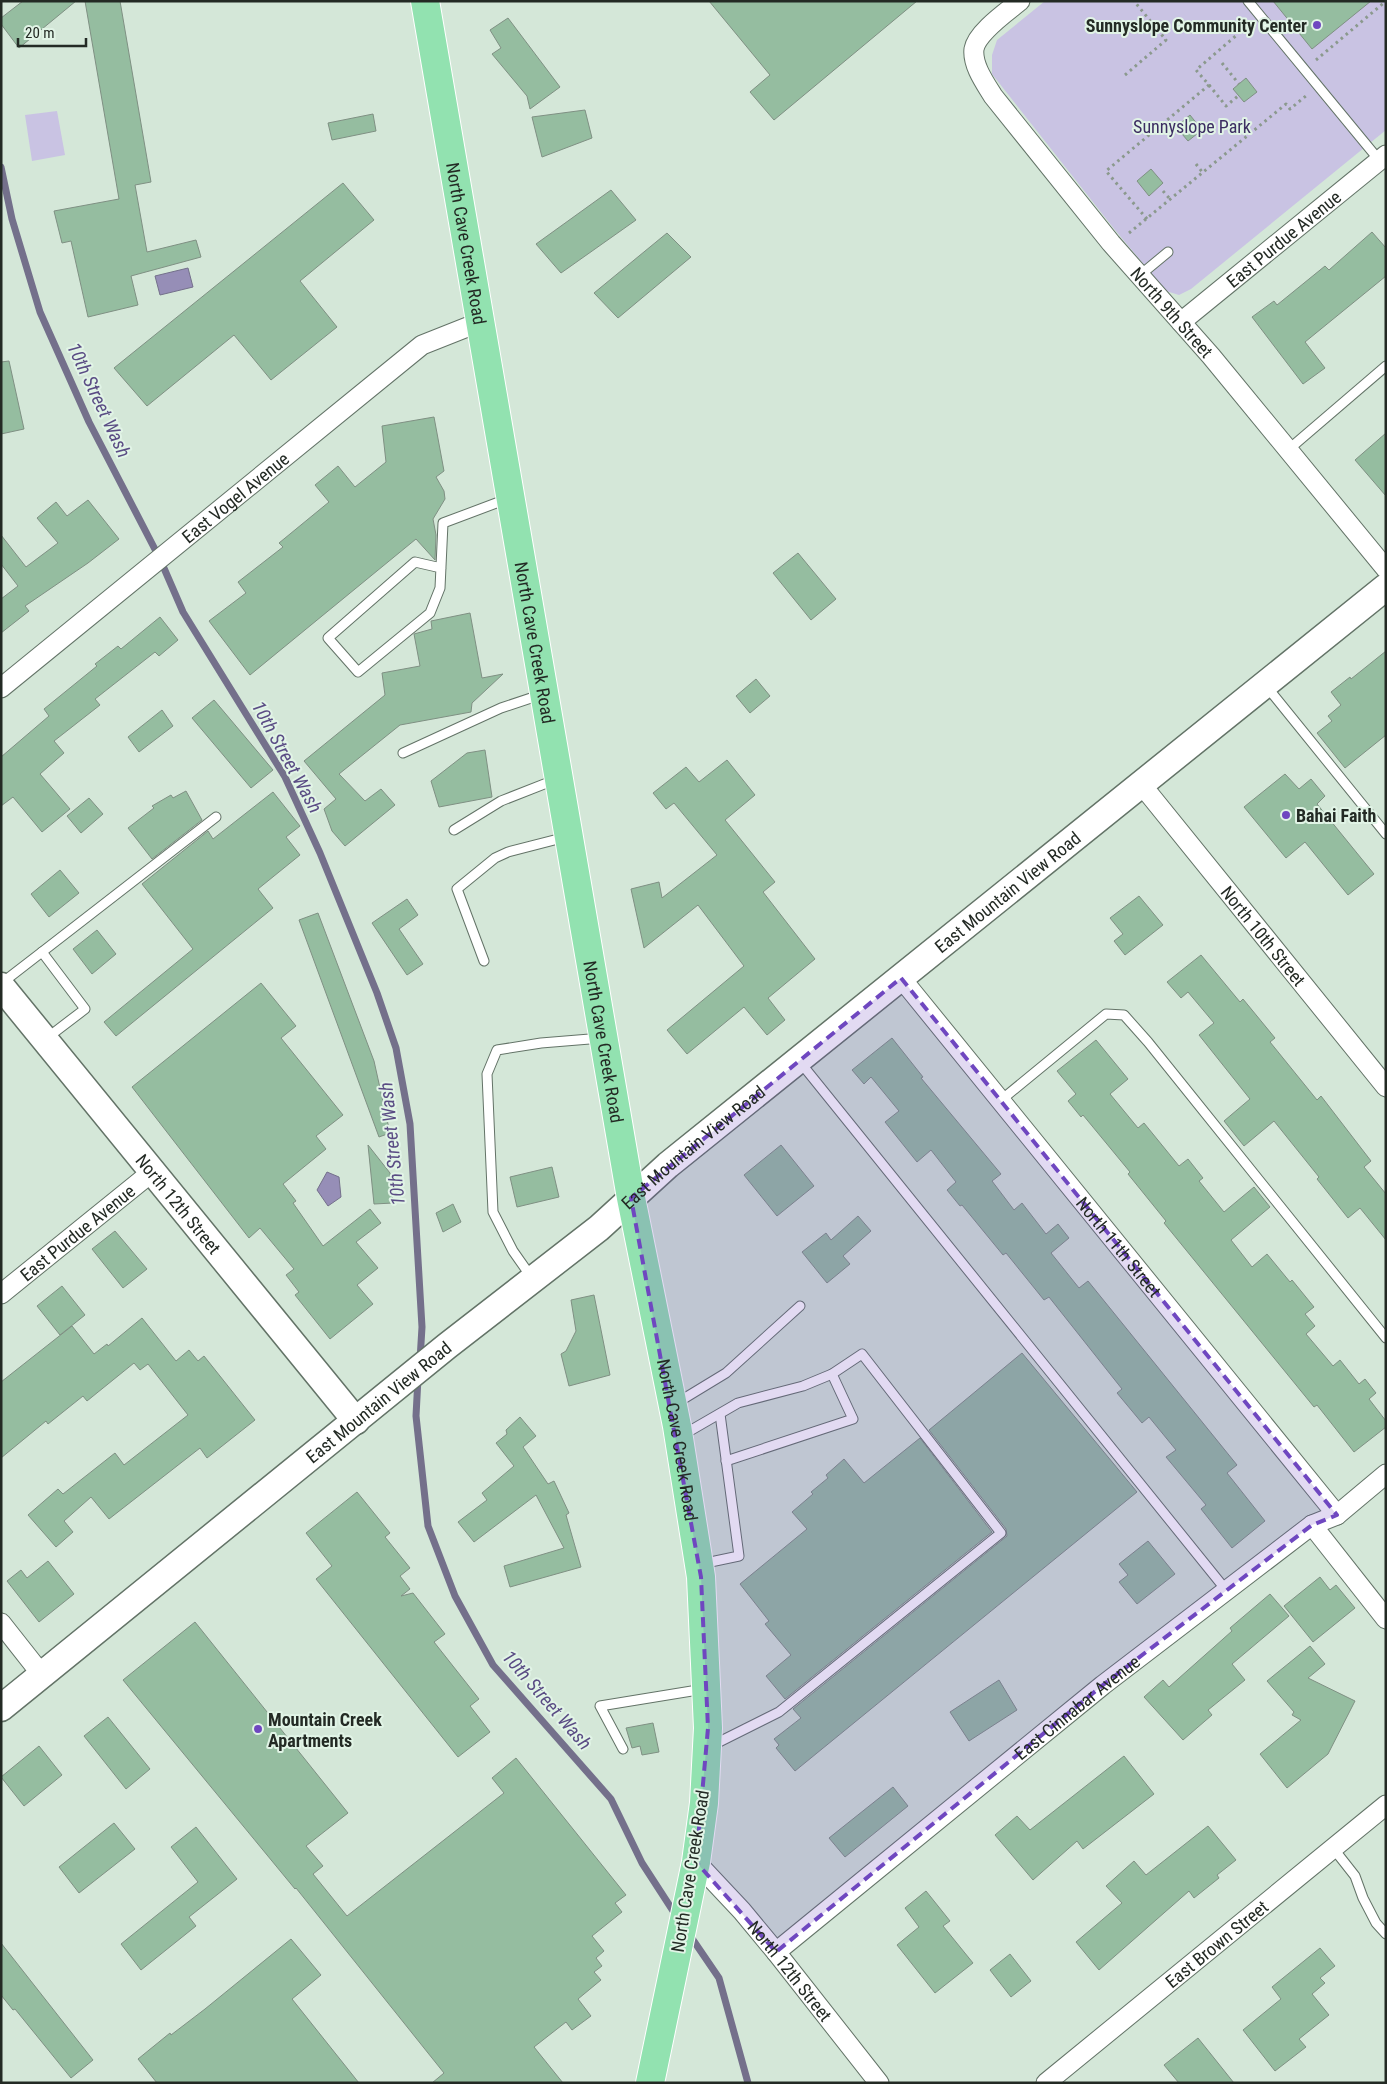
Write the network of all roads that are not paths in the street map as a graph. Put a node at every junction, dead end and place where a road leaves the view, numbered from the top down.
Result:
1 (425, 1) edge
2 (1020, 1) edge
3 (1248, 1) edge
4 (1382, 158) edge
5 (1168, 252) dead end
6 (1139, 276) junction
7 (480, 322) junction
8 (1182, 322) junction
9 (1386, 366) edge
10 (1288, 450) junction
11 (512, 497) junction
12 (441, 568) junction
13 (1386, 569) edge
14 (1386, 587) edge
15 (1265, 685) junction
16 (1, 688) edge
17 (545, 693) junction
18 (403, 753) dead end
19 (559, 778) junction
20 (1141, 784) junction
21 (216, 816) dead end
22 (454, 830) dead end
23 (1386, 834) edge
24 (569, 837) junction
25 (42, 952) junction
26 (484, 961) dead end
27 (901, 978) junction
28 (1, 985) edge
29 (604, 1038) junction
30 (45, 1040) junction
31 (799, 1060) junction
32 (1386, 1087) edge
33 (1000, 1101) junction
34 (152, 1172) junction
35 (631, 1198) junction
36 (532, 1278) junction
37 (1, 1294) edge
38 (800, 1306) dead end
39 (1386, 1338) edge
40 (832, 1374) junction
41 (673, 1406) junction
42 (720, 1414) junction
43 (356, 1421) junction
44 (679, 1437) junction
45 (726, 1461) junction
46 (1386, 1474) edge
47 (1337, 1515) junction
48 (1312, 1525) junction
49 (699, 1564) junction
50 (1226, 1590) junction
51 (1386, 1619) edge
52 (1, 1623) edge
53 (42, 1675) junction
54 (707, 1689) junction
55 (1, 1708) edge
56 (707, 1747) junction
57 (623, 1749) dead end
58 (1384, 1811) edge
59 (1333, 1848) junction
60 (693, 1874) junction
61 (1386, 1934) edge
62 (776, 1952) junction
63 (650, 2083) edge
64 (880, 2083) edge
65 (1046, 2083) edge

1 - 7 main road, North Cave Creek Road
2 - 6 street, North 9th Street
3 - 4 lane
4 - 8 street, East Purdue Avenue
5 - 6 lane
6 - 8 street, North 9th Street
7 - 11 main road, North Cave Creek Road
7 - 16 street, East Vogel Avenue
8 - 10 street, North 9th Street
9 - 10 lane
10 - 13 street, North 9th Street
11 - 12 lane
11 - 17 main road, North Cave Creek Road
12 - 12 lane
14 - 15 street, East Mountain View Road
15 - 20 street, East Mountain View Road
15 - 23 lane
17 - 18 lane
17 - 19 main road, North Cave Creek Road
19 - 22 lane
19 - 24 main road, North Cave Creek Road
20 - 27 street, East Mountain View Road
20 - 32 street, North 10th Street
21 - 25 lane
24 - 26 lane
24 - 29 main road, North Cave Creek Road
25 - 28 lane
25 - 30 lane
27 - 31 street, East Mountain View Road
27 - 33 street, North 11th Street
28 - 30 street, North 12th Street
29 - 35 main road, North Cave Creek Road
29 - 36 lane
30 - 34 street, North 12th Street
31 - 35 street, East Mountain View Road
31 - 50 lane
33 - 39 lane
33 - 47 street, North 11th Street
34 - 37 street, East Purdue Avenue
34 - 43 street, North 12th Street
35 - 36 street, East Mountain View Road
35 - 41 main road, North Cave Creek Road
36 - 43 street, East Mountain View Road
38 - 41 lane
40 - 42 lane
40 - 45 lane
40 - 56 lane
41 - 44 main road, North Cave Creek Road
42 - 44 lane
42 - 45 lane
43 - 53 street, East Mountain View Road
44 - 49 main road, North Cave Creek Road
45 - 49 lane
46 - 47 street, East Cinnabar Avenue
47 - 48 street, East Cinnabar Avenue
48 - 50 street, East Cinnabar Avenue
48 - 51 street
49 - 54 main road, North Cave Creek Road
50 - 62 street, East Cinnabar Avenue
52 - 53 street
53 - 55 street, East Mountain View Road
54 - 56 main road, North Cave Creek Road
54 - 57 lane
56 - 60 main road, North Cave Creek Road
58 - 59 street, East Brown Street
59 - 61 lane
59 - 65 street, East Brown Street
60 - 62 street, North 12th Street
60 - 63 main road, North Cave Creek Road
62 - 64 street, North 12th Street

